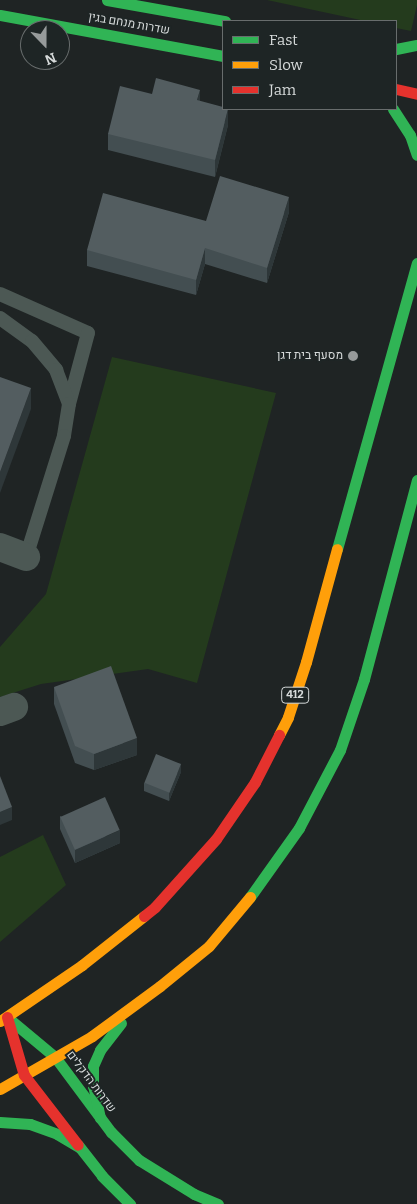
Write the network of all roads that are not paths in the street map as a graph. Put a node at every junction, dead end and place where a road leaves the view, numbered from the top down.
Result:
1 (107, 0) edge
2 (0, 15) edge
3 (222, 20) edge
4 (417, 45) edge
5 (397, 48) edge
6 (397, 54) edge
7 (222, 56) edge
8 (410, 57) dead end
9 (397, 89) edge
10 (417, 94) edge
11 (394, 110) edge
12 (417, 155) edge
13 (417, 263) edge
14 (0, 294) edge
15 (0, 318) edge
16 (69, 404) junction
17 (417, 480) edge
18 (0, 547) edge
19 (26, 557) joint
20 (136, 1004) junction
21 (4, 1019) edge
22 (55, 1057) junction
23 (24, 1075) junction
24 (0, 1089) edge
25 (100, 1118) junction
26 (0, 1122) edge
27 (79, 1147) junction
28 (130, 1204) edge
29 (218, 1204) edge

1 - 3 main road, שדרות מנחם בגין
2 - 7 main road, שדרות מנחם בגין
4 - 5 main road
6 - 8 main road
9 - 10 main road
11 - 12 main road
13 - 21 main road, 412
14 - 16 lane
15 - 16 lane
16 - 19 lane
17 - 20 main road
18 - 19 street
20 - 22 main road
20 - 25 main road
21 - 22 main road, שדרות הדקלים
21 - 23 main road
22 - 23 main road
22 - 25 main road, שדרות הדקלים
23 - 24 main road
23 - 27 main road
25 - 29 main road, שדרות הדקלים
26 - 27 main road
27 - 28 main road

